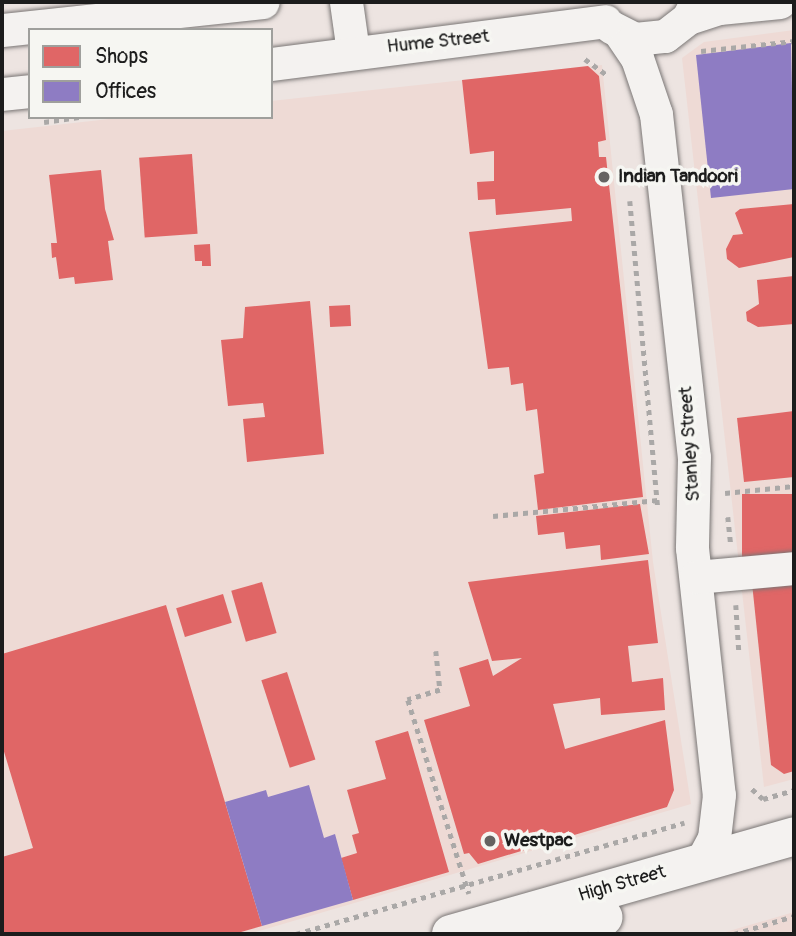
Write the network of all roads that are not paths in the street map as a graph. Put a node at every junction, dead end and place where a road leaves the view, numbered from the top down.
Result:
1 (263, 2) edge
2 (346, 2) edge
3 (780, 2) edge
4 (111, 10) edge
5 (692, 10) edge
6 (607, 19) edge
7 (2, 30) edge
8 (352, 52) junction
9 (273, 64) edge
10 (28, 91) edge
11 (2, 94) edge
12 (794, 568) edge
13 (696, 577) junction
14 (794, 836) edge
15 (702, 861) junction
16 (794, 861) edge
17 (465, 930) edge
18 (547, 934) edge

1 - 4 street
2 - 8 street
3 - 5 street
4 - 7 street
5 - 6 street, Hume Street
6 - 8 street, Hume Street
6 - 13 street, Stanley Street
8 - 9 street, Hume Street
10 - 11 street
12 - 13 street
13 - 15 street, Stanley Street
14 - 15 main road, High Street
15 - 17 main road, High Street
16 - 18 main road, High Street

